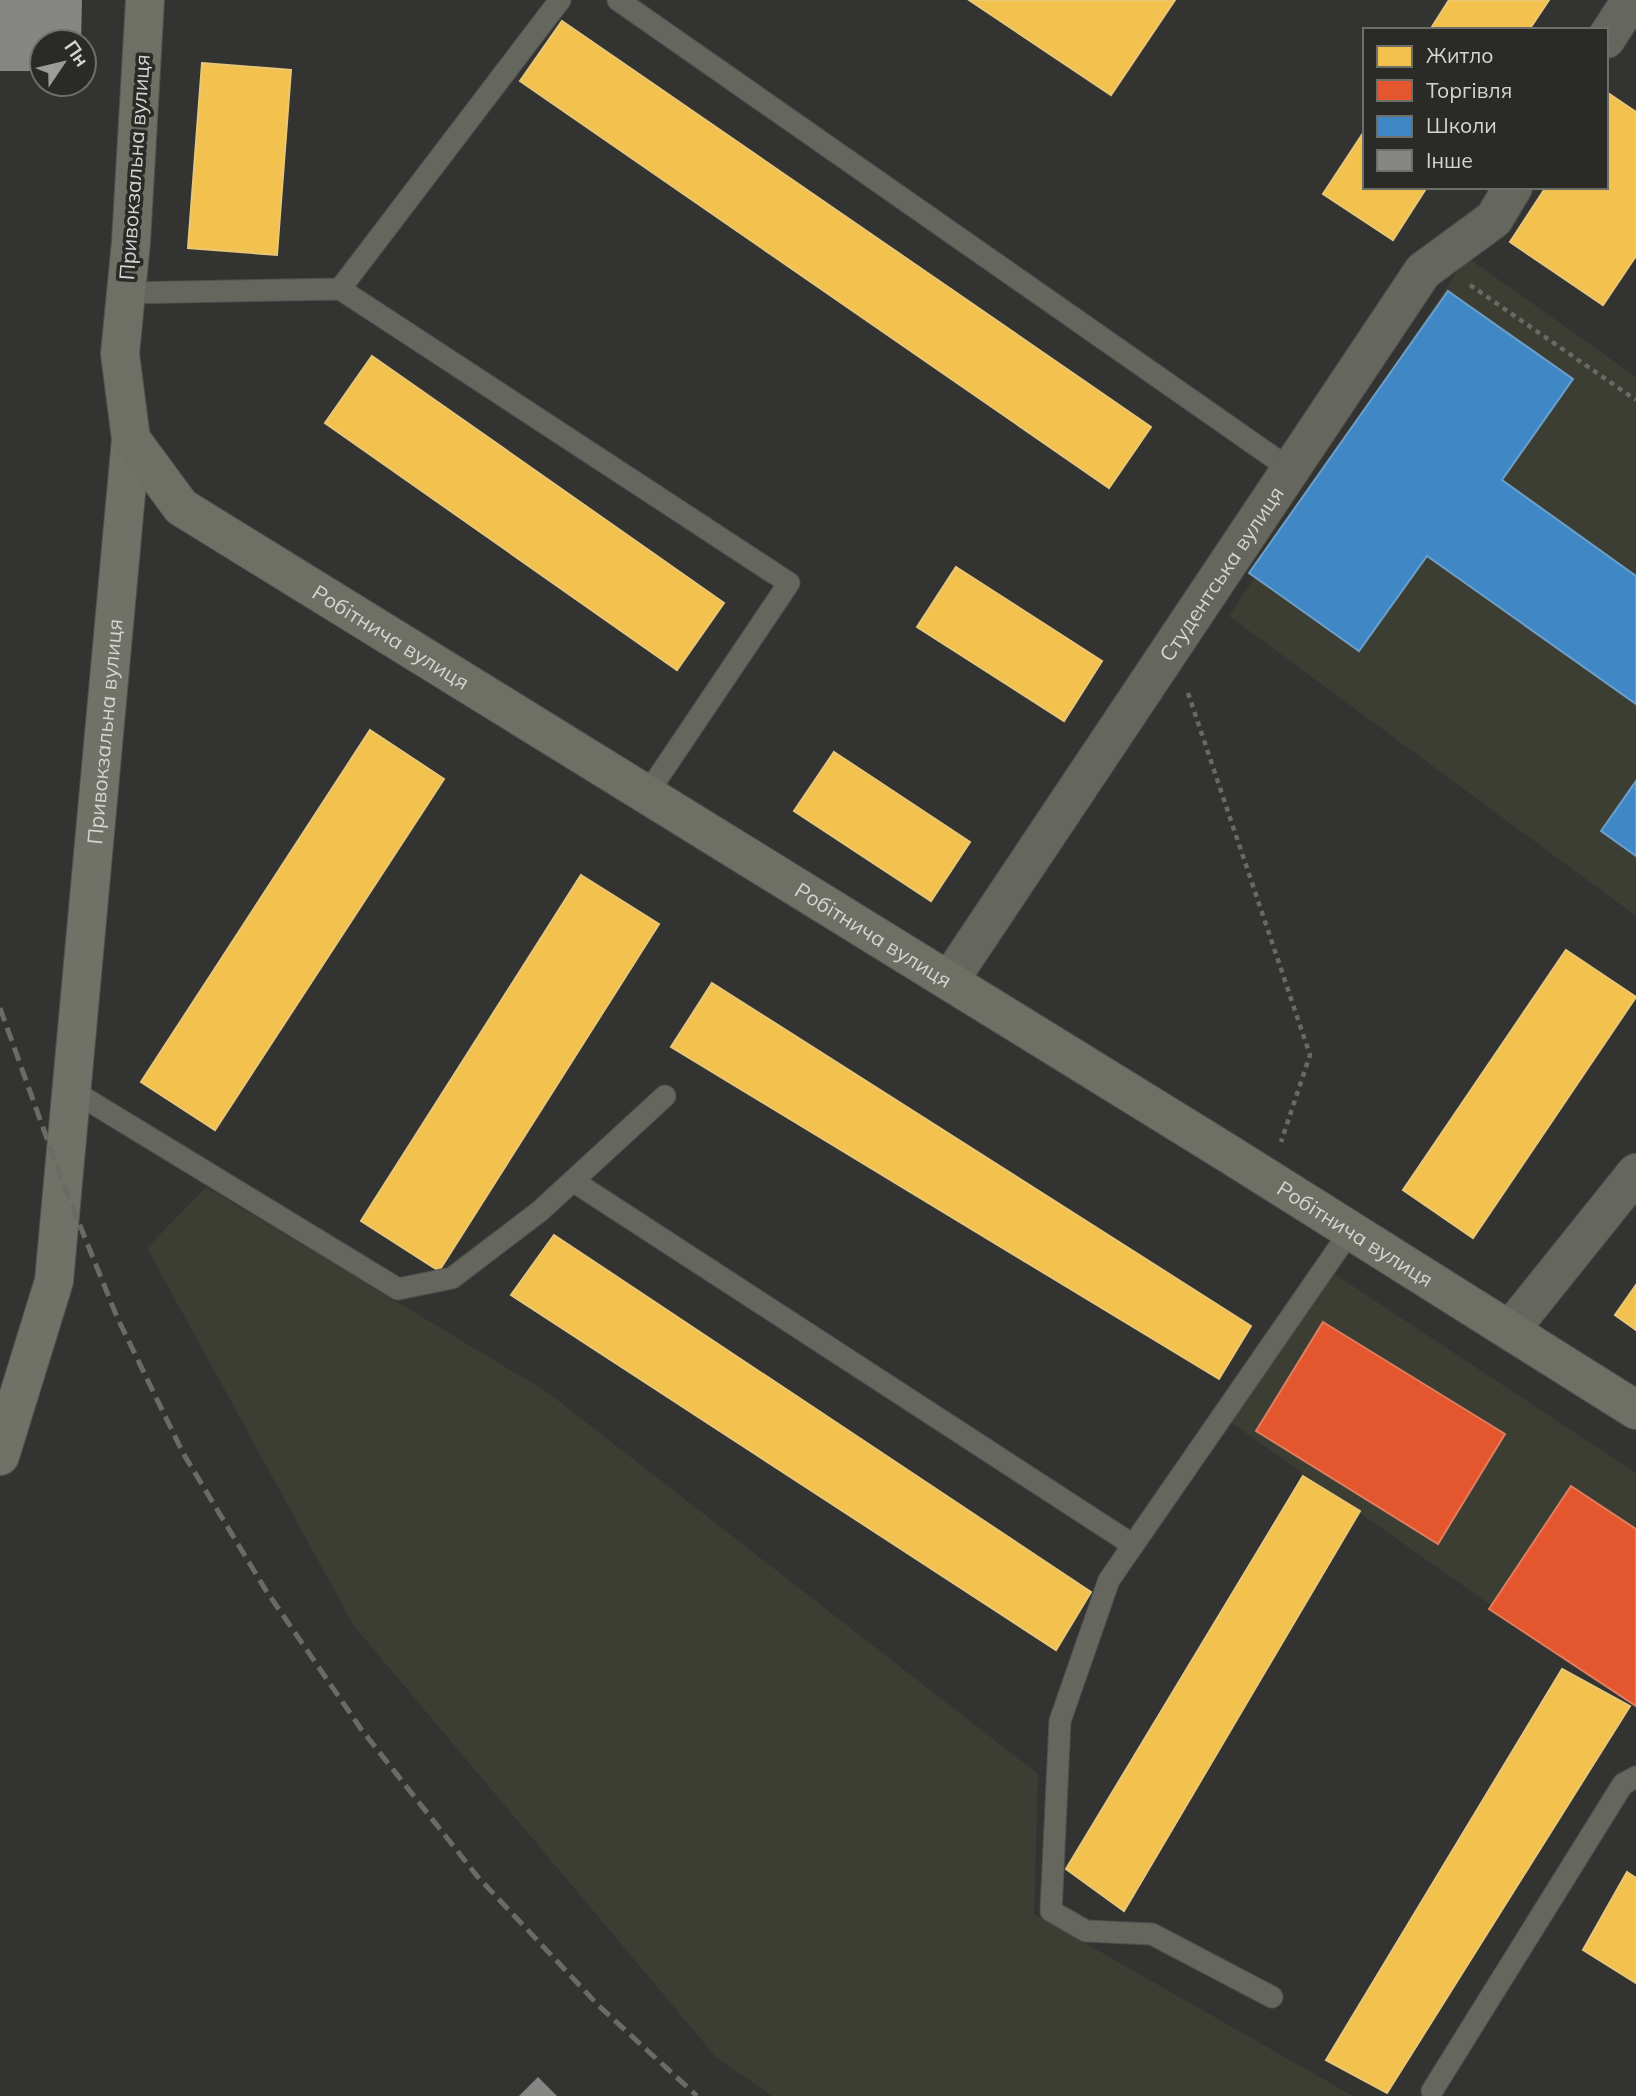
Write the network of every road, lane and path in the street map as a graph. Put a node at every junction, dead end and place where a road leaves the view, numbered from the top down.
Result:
1 (145, 0) edge
2 (560, 0) edge
3 (618, 0) edge
4 (1631, 0) edge
5 (1608, 36) edge
6 (1513, 189) edge
7 (1436, 261) junction
8 (340, 289) junction
9 (126, 293) junction
10 (1636, 400) edge
11 (131, 439) junction
12 (1290, 469) junction
13 (1172, 645) junction
14 (647, 794) junction
15 (948, 981) junction
16 (73, 1091) junction
17 (665, 1096) dead end
18 (1636, 1172) edge
19 (1269, 1179) junction
20 (573, 1181) junction
21 (1351, 1230) junction
22 (1510, 1330) junction
23 (1636, 1410) edge
24 (0, 1456) edge
25 (1133, 1545) junction
26 (1636, 1777) edge
27 (1272, 1997) dead end
28 (1432, 2091) dead end

1 - 9 main road, Привокзальна вулиця
2 - 8 lane
3 - 12 lane
4 - 5 street
6 - 7 street, Студентська вулиця
7 - 10 path
7 - 12 street, Студентська вулиця
8 - 9 lane
8 - 14 lane
9 - 11 main road, Привокзальна вулиця
11 - 14 main road, Робітнича вулиця
11 - 16 main road, Привокзальна вулиця
12 - 13 street, Студентська вулиця
13 - 15 street, Студентська вулиця
13 - 19 path
14 - 15 main road, Робітнича вулиця
15 - 19 main road, Робітнича вулиця
16 - 20 lane
16 - 24 main road, Привокзальна вулиця
17 - 20 lane
18 - 22 street
19 - 21 main road, Робітнича вулиця
20 - 25 lane
21 - 22 main road, Робітнича вулиця
21 - 25 lane
22 - 23 main road, Робітнича вулиця
25 - 27 lane
26 - 28 lane

